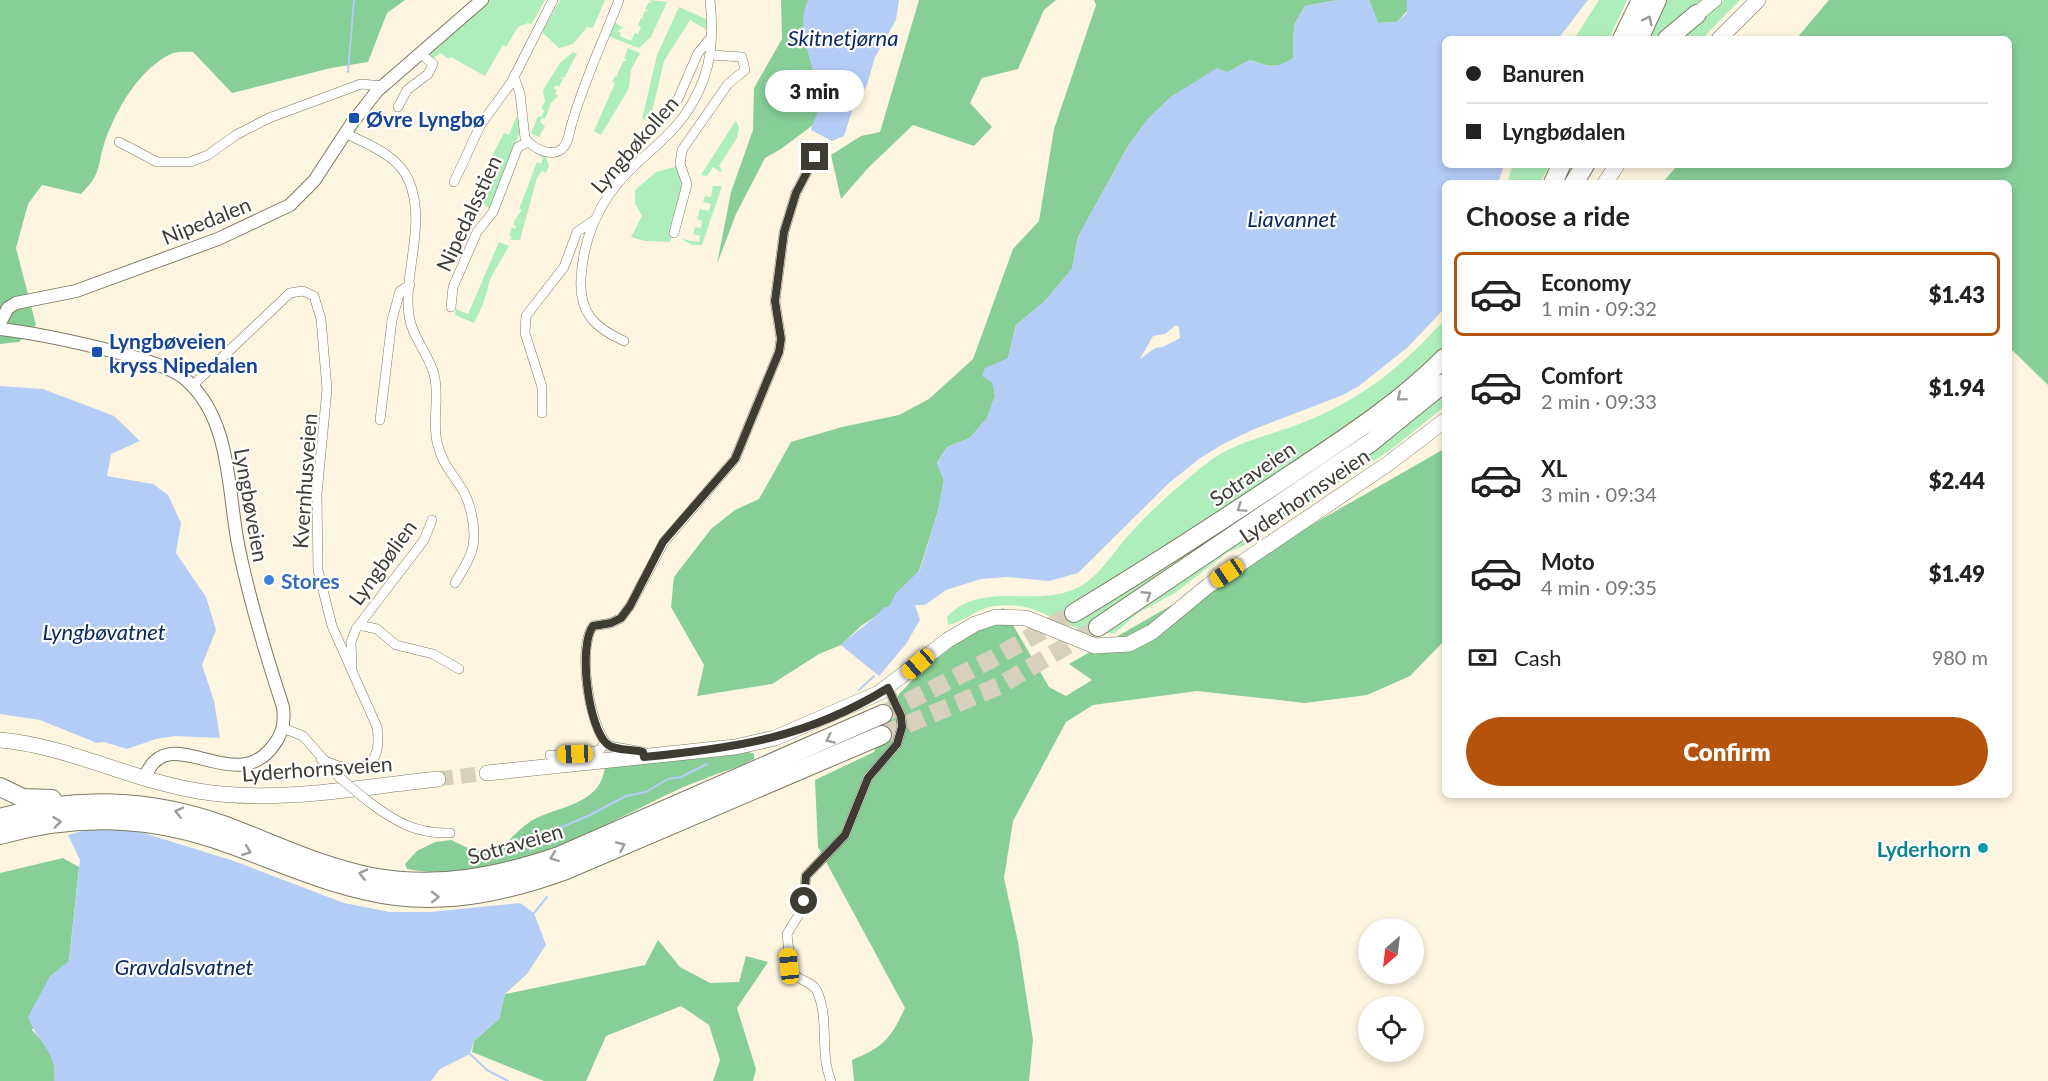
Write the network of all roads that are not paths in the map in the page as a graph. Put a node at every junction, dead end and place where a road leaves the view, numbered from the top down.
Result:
1 (482, 0) edge
2 (553, 0) edge
3 (619, 0) edge
4 (710, 0) edge
5 (1632, 0) edge
6 (1641, 0) edge
7 (1658, 0) edge
8 (1714, 0) edge
9 (1758, 0) edge
10 (1697, 14) joint
11 (713, 34) junction
12 (1616, 36) edge
13 (1623, 36) edge
14 (1640, 36) edge
15 (1671, 36) edge
16 (1722, 36) edge
17 (420, 53) junction
18 (711, 55) junction
19 (514, 76) junction
20 (383, 86) junction
21 (678, 99) dead end
22 (398, 107) dead end
23 (345, 133) junction
24 (119, 142) dead end
25 (528, 142) junction
26 (806, 152) dead end
27 (454, 182) dead end
28 (593, 221) junction
29 (675, 233) dead end
30 (410, 285) junction
31 (451, 306) dead end
32 (0, 323) edge
33 (0, 329) edge
34 (624, 341) dead end
35 (1442, 360) edge
36 (192, 386) junction
37 (1442, 386) edge
38 (542, 413) dead end
39 (380, 420) dead end
40 (1442, 423) edge
41 (432, 520) dead end
42 (456, 584) dead end
43 (1074, 613) tunnel mouth
44 (358, 625) junction
45 (1098, 627) tunnel mouth
46 (459, 669) dead end
47 (352, 671) junction
48 (888, 688) junction
49 (883, 714) tunnel mouth
50 (283, 728) junction
51 (882, 735) tunnel mouth
52 (0, 740) edge
53 (605, 742) junction
54 (25, 745) junction
55 (0, 749) edge
56 (550, 755) dead end
57 (644, 757) junction
58 (321, 759) junction
59 (577, 759) junction
60 (487, 773) tunnel mouth
61 (145, 777) junction
62 (438, 779) tunnel mouth
63 (0, 787) edge
64 (134, 804) junction
65 (0, 818) edge
66 (450, 833) dead end
67 (0, 835) edge
68 (831, 1081) edge

1 - 17 street, Nipedalen
2 - 19 street
3 - 25 street, Nipedalsstien
4 - 11 street, Lyngbøkollen
5 - 12 highway
6 - 13 highway
14 -> 7 highway
8 - 10 main road
9 - 16 main road
10 - 15 highway
11 - 18 street, Lyngbøkollen
11 - 21 street, Lyngbøkollen
17 - 20 street, Nipedalen
17 - 22 street
18 - 28 street, Lyngbøkollen
18 - 29 street, Lyngbøkollen
19 - 25 street, Nipedalsstien
19 - 27 street
20 - 23 street, Nipedalen
20 - 24 street
23 - 30 street
23 - 32 street, Nipedalen
25 - 31 street, Nipedalsstien
26 - 53 street
28 - 34 street, Lyngbøkollen
28 - 38 street, Lyngbøkollen
30 - 39 street
30 - 42 street
33 - 36 street, Lyngbøveien
35 -> 43 highway, Sotraveien
36 - 47 street, Kvernhusveien
36 - 50 street, Lyngbøveien
45 -> 37 highway, Sotraveien
40 - 48 main road, Lyderhornsveien
41 - 44 street, Lyngbølien
44 - 46 street, Lyngbølien
44 - 47 street, Lyngbølien
47 - 58 street, Kvernhusveien
48 - 57 main road, Lyderhornsveien
48 - 68 street
49 -> 64 highway, Sotraveien
50 - 58 street
50 - 61 street
67 -> 51 highway, Sotraveien
52 - 54 main road, Lyderhornsveien
53 - 57 street
53 - 59 street
54 - 55 main road, Lyderhornsveien
54 - 61 main road, Lyderhornsveien
56 - 59 street
57 - 59 main road, Lyderhornsveien
58 - 66 street, bridge
59 - 60 main road, Lyderhornsveien
61 - 62 main road, Lyderhornsveien
63 - 64 highway
64 - 65 highway, Sotraveien

